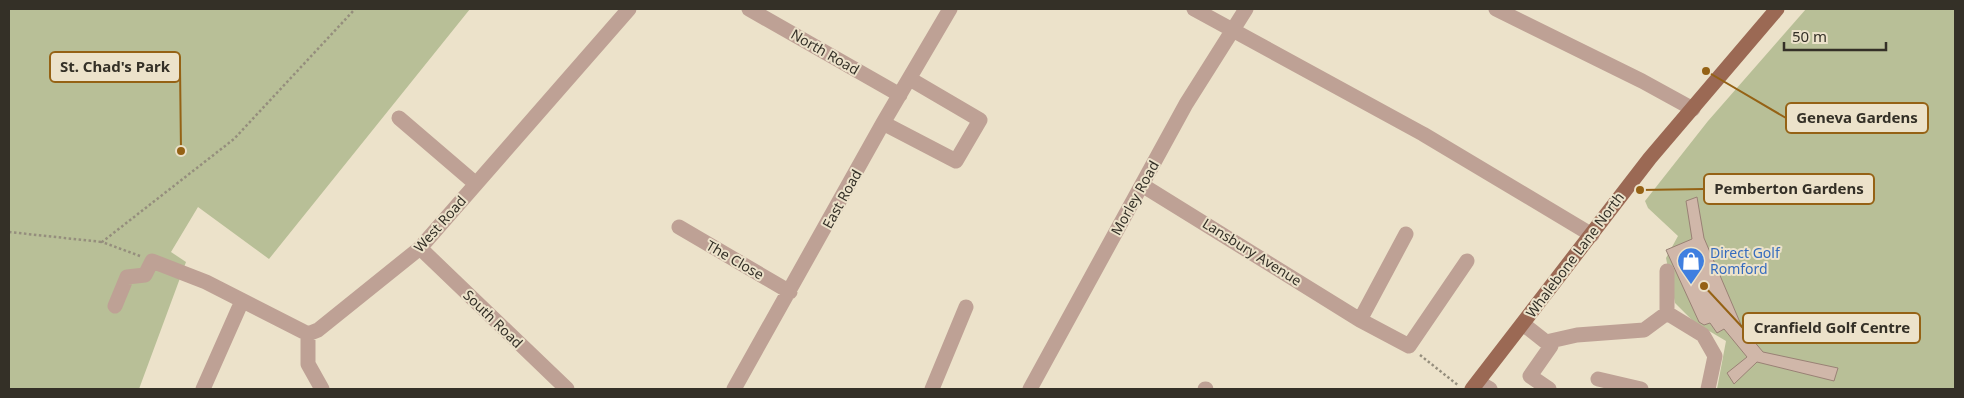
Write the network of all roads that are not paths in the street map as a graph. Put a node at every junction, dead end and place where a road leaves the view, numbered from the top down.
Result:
1 (629, 9) edge
2 (749, 9) edge
3 (950, 9) edge
4 (1194, 9) edge
5 (1246, 9) edge
6 (1496, 9) edge
7 (1777, 9) edge
8 (1234, 31) junction
9 (910, 79) junction
10 (900, 95) junction
11 (1693, 109) junction
12 (400, 118) dead end
13 (883, 123) junction
14 (476, 184) junction
15 (1142, 185) junction
16 (679, 227) dead end
17 (1406, 234) dead end
18 (1592, 235) junction
19 (420, 248) junction
20 (1467, 261) dead end
21 (1667, 271) dead end
22 (790, 292) junction
23 (242, 301) junction
24 (115, 306) dead end
25 (966, 308) dead end
26 (1667, 313) junction
27 (1360, 320) junction
28 (1523, 324) junction
29 (308, 334) junction
30 (1546, 342) junction
31 (1598, 379) dead end
32 (1480, 387) edge
33 (203, 389) edge
34 (322, 389) edge
35 (567, 389) edge
36 (734, 389) edge
37 (932, 389) edge
38 (1030, 389) edge
39 (1549, 389) edge
40 (1641, 389) edge
41 (1708, 389) edge

1 - 14 street, West Road
2 - 10 street, North Road
3 - 9 street, East Road
4 - 8 street
5 - 8 street, Morley Road
6 - 11 street
7 - 11 main road, Whalebone Lane North
8 - 15 street, Morley Road
8 - 18 street
9 - 10 street, East Road
9 - 13 street
10 - 13 street, East Road
11 - 18 main road, Whalebone Lane North
12 - 14 street
13 - 22 street, East Road
14 - 19 street, West Road
15 - 27 street, Lansbury Avenue
15 - 38 street, Morley Road
16 - 22 street, The Close
17 - 27 street
18 - 28 main road, Whalebone Lane North
19 - 29 street, West Road
19 - 35 street, South Road
20 - 27 street, Lansbury Avenue
21 - 26 street
22 - 36 street, East Road
23 - 24 street
23 - 29 street
23 - 33 street
25 - 37 street
26 - 30 street
26 - 41 street
28 - 30 street
28 - 32 main road, Whalebone Lane North
29 - 34 street
30 - 39 street
31 - 40 street

